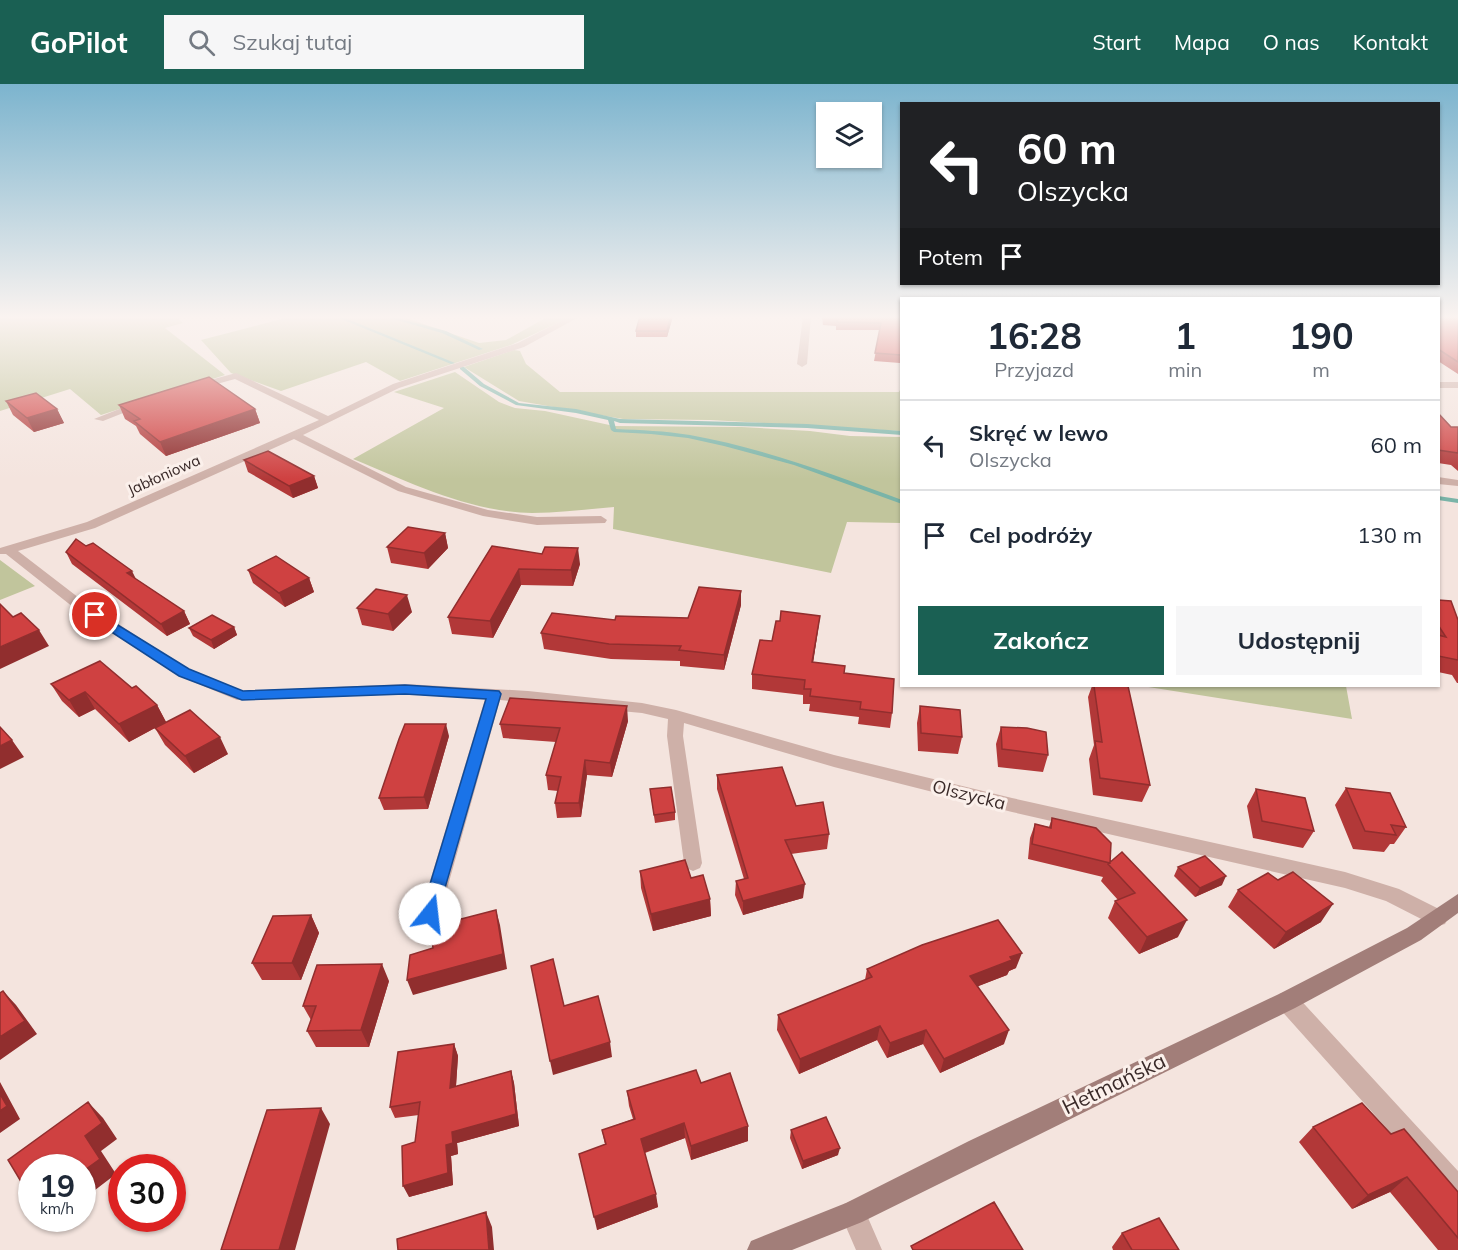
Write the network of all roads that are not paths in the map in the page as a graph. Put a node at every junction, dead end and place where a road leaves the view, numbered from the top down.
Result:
1 (444, 370) edge
2 (1440, 385) edge
3 (1458, 385) edge
4 (180, 392) edge
5 (147, 402) edge
6 (99, 419) dead end
7 (327, 420) junction
8 (292, 435) junction
9 (1440, 480) edge
10 (1458, 483) edge
11 (601, 520) dead end
12 (5, 551) edge
13 (494, 694) junction
14 (676, 715) junction
15 (693, 863) dead end
16 (1458, 902) edge
17 (430, 914) dead end
18 (1438, 918) junction
19 (1287, 1001) junction
20 (1458, 1189) edge
21 (853, 1214) junction
22 (760, 1250) edge
23 (869, 1250) edge

1 - 7 street, Jabłoniowa
2 - 3 street
4 - 7 street
5 - 6 street
7 - 8 street, Jabłoniowa
8 - 11 street
8 - 12 street, Jabłoniowa
9 - 10 street
12 - 13 street, Olszycka
13 - 14 street, Olszycka
13 - 17 street
14 - 15 street
14 - 18 street, Olszycka
16 - 18 street, Hetmańska
18 - 19 street, Hetmańska
19 - 20 street
19 - 21 street, Hetmańska
21 - 22 street, Hetmańska
21 - 23 street

